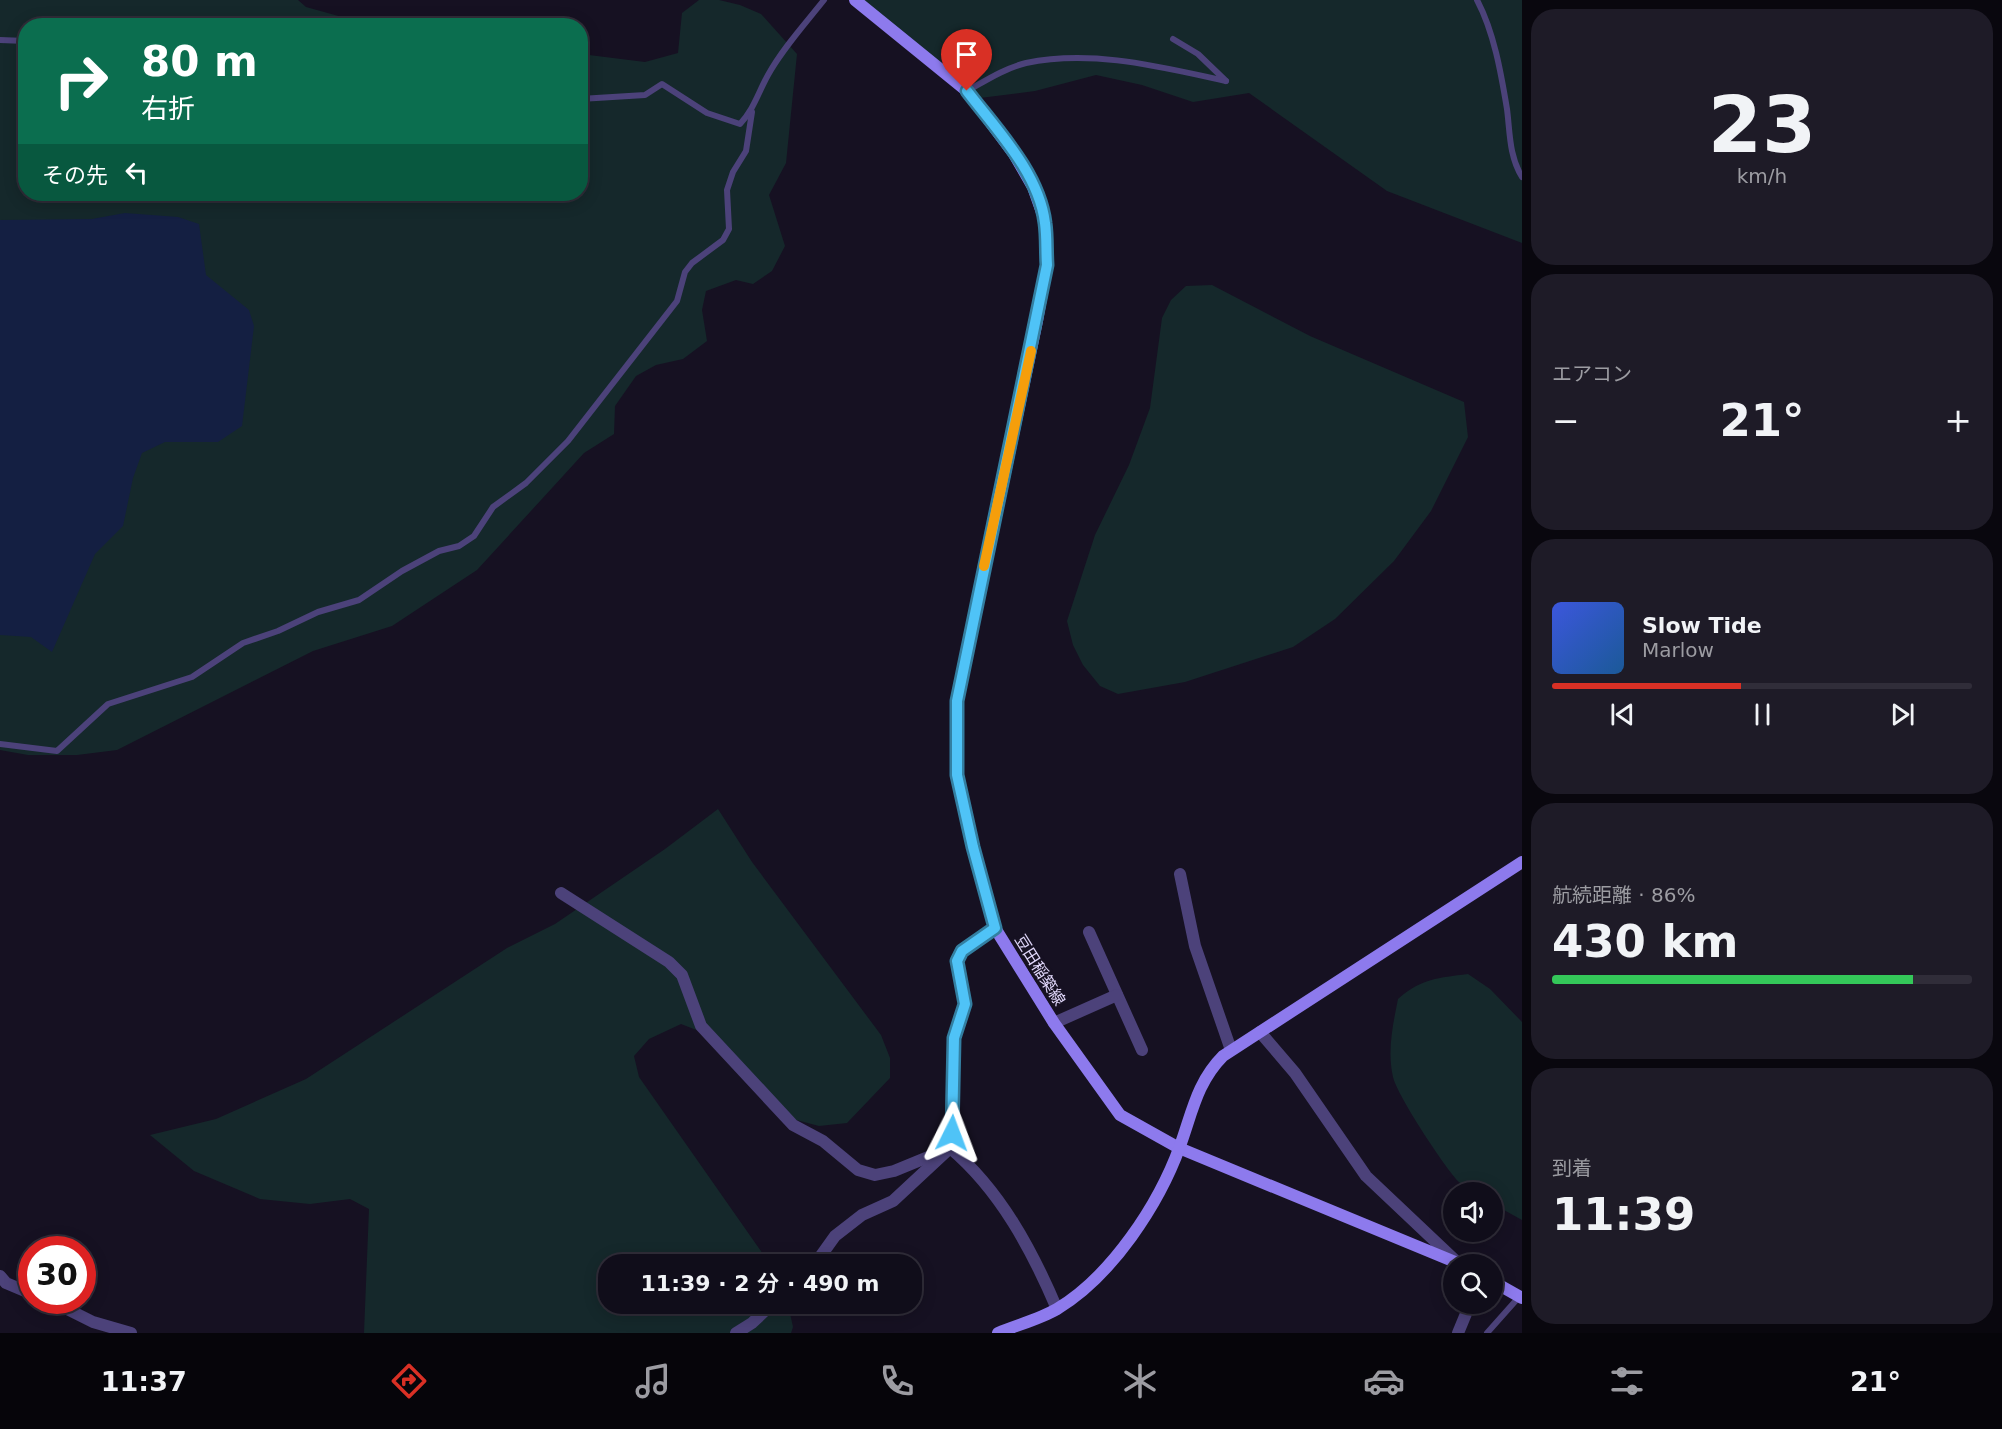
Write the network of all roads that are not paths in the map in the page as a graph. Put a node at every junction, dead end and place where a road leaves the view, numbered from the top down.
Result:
1 (824, 0) edge
2 (855, 0) edge
3 (1477, 0) edge
4 (1173, 39) dead end
5 (0, 40) edge
6 (18, 41) edge
7 (967, 91) junction
8 (588, 99) edge
9 (752, 112) junction
10 (1522, 177) edge
11 (0, 744) edge
12 (1522, 862) edge
13 (1180, 874) dead end
14 (561, 893) dead end
15 (995, 928) junction
16 (1089, 932) dead end
17 (1117, 995) junction
18 (1054, 1023) junction
19 (1260, 1032) junction
20 (1142, 1050) dead end
21 (1232, 1050) junction
22 (951, 1148) junction
23 (1179, 1148) junction
24 (822, 1254) edge
25 (1448, 1254) edge
26 (1443, 1257) edge
27 (0, 1276) edge
28 (1503, 1287) edge
29 (18, 1288) edge
30 (1521, 1298) edge
31 (1057, 1309) junction
32 (77, 1314) edge
33 (761, 1314) edge
34 (1466, 1314) edge
35 (131, 1333) edge
36 (736, 1333) edge
37 (998, 1333) edge
38 (1458, 1333) edge
39 (1487, 1333) edge

1 - 9 lane
2 - 7 main road, 豆田稲築線
3 - 10 lane
4 - 7 lane
5 - 6 lane
7 - 15 main road, 豆田稲築線
8 - 9 lane
9 - 11 lane
12 - 19 main road
13 - 21 street
14 - 22 street
15 - 18 main road, 豆田稲築線
15 - 22 street
16 - 17 street
17 - 18 street
17 - 20 street
18 - 23 main road, 豆田稲築線
19 - 21 main road
19 - 25 street
21 - 23 main road
22 - 24 street
22 - 31 street
23 - 26 main road, 豆田稲築線
23 - 31 main road
27 - 29 street
28 - 30 main road
30 - 39 lane
31 - 37 main road
32 - 35 street
33 - 36 street
34 - 38 street

